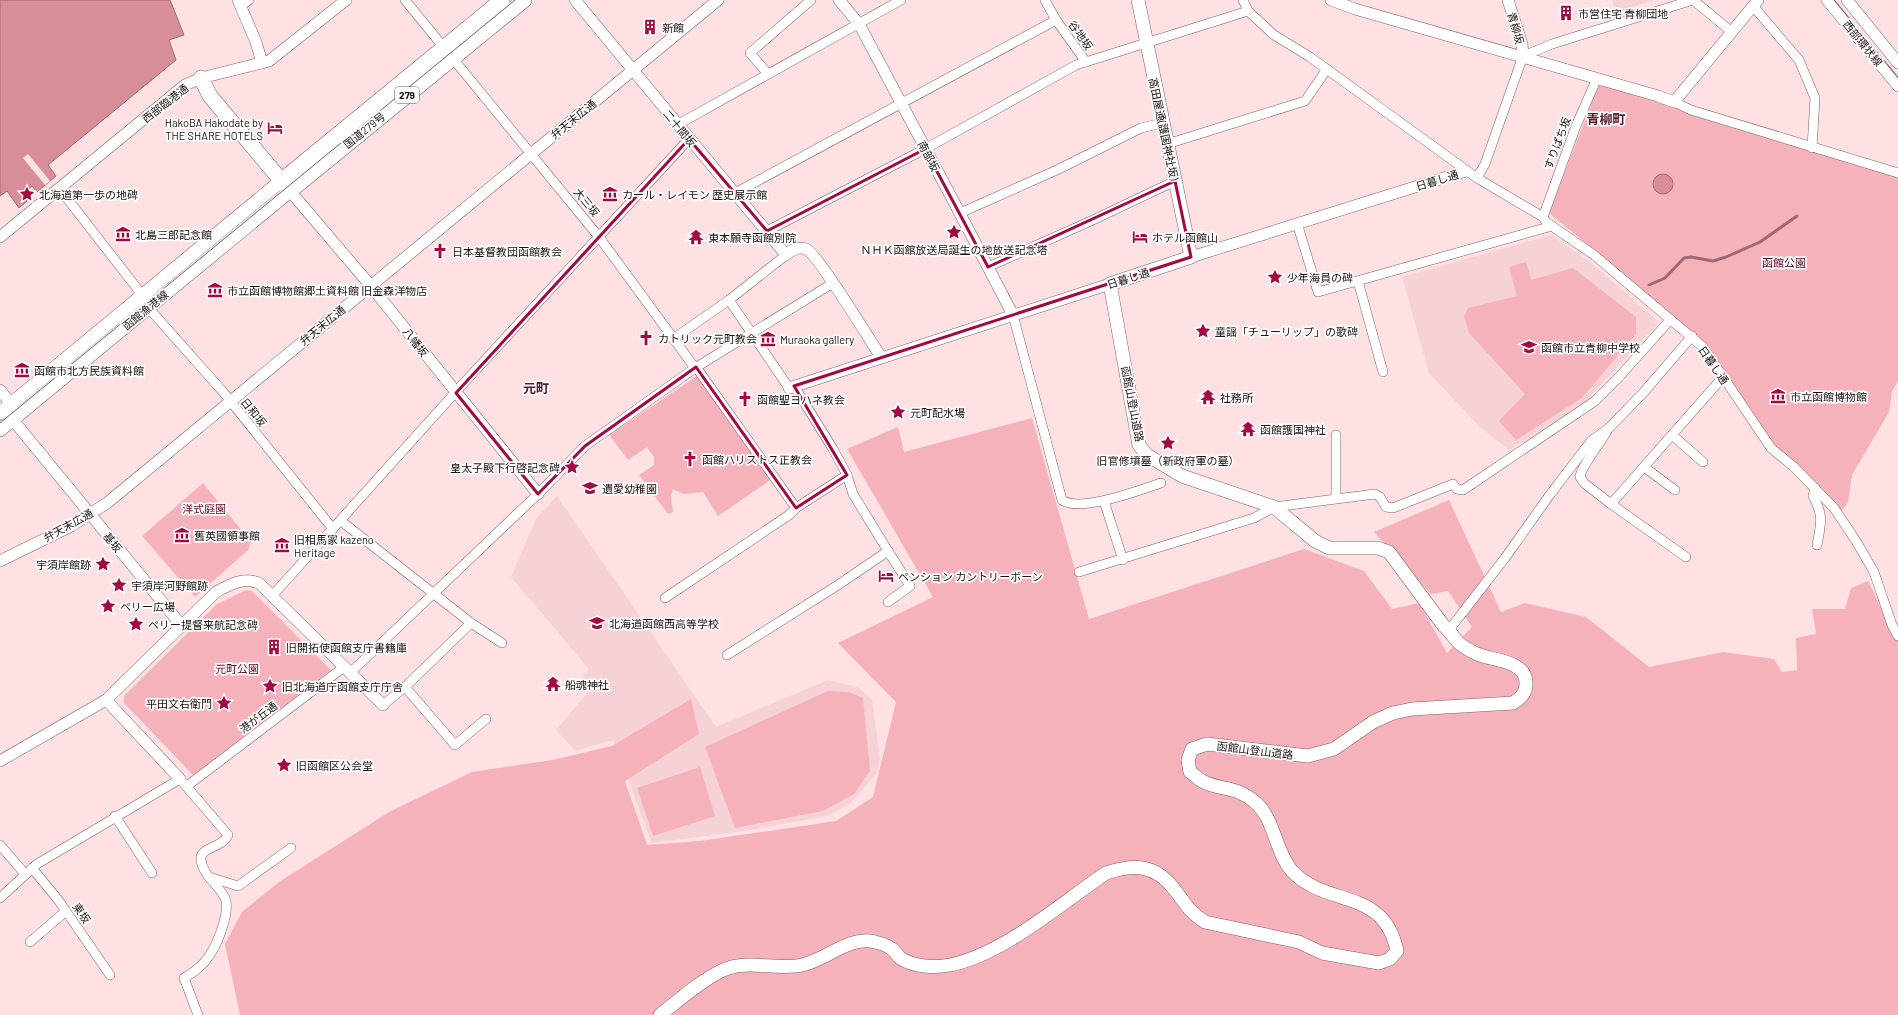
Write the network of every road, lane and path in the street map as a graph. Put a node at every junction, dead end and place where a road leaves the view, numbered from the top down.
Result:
1 (346, 0) edge
2 (405, 0) edge
3 (502, 0) edge
4 (524, 0) edge
5 (575, 0) edge
6 (718, 0) edge
7 (811, 0) edge
8 (839, 0) edge
9 (901, 0) edge
10 (1045, 0) edge
11 (1138, 0) edge
12 (1243, 0) edge
13 (1331, 0) edge
14 (1508, 0) edge
15 (1693, 0) edge
16 (1827, 0) edge
17 (1847, 0) edge
18 (243, 2) edge
19 (1756, 3) edge
20 (1248, 11) junction
21 (1056, 20) junction
22 (859, 24) junction
23 (1732, 32) junction
24 (1147, 44) junction
25 (448, 53) junction
26 (1523, 56) junction
27 (1086, 62) junction
28 (262, 63) junction
29 (1898, 63) edge
30 (1327, 69) junction
31 (632, 70) junction
32 (768, 74) junction
33 (201, 78) junction
34 (1597, 78) junction
35 (1898, 86) edge
36 (1674, 102) junction
37 (902, 104) junction
38 (1162, 123) junction
39 (678, 125) junction
40 (689, 139) junction
41 (1167, 144) junction
42 (1812, 148) junction
43 (925, 149) junction
44 (531, 153) junction
45 (1466, 171) junction
46 (1898, 173) edge
47 (1477, 178) junction
48 (1175, 181) junction
49 (286, 186) junction
50 (59, 188) junction
51 (735, 194) junction
52 (960, 213) junction
53 (1543, 217) junction
54 (1297, 223) junction
55 (1552, 226) junction
56 (767, 231) junction
57 (0, 237) edge
58 (599, 237) junction
59 (786, 255) junction
60 (1191, 257) junction
61 (988, 267) junction
62 (1358, 281) junction
63 (833, 283) junction
64 (370, 284) junction
65 (1110, 284) junction
66 (142, 296) junction
67 (729, 300) junction
68 (151, 310) junction
69 (1013, 315) junction
70 (1670, 320) junction
71 (751, 333) junction
72 (1692, 336) junction
73 (673, 339) junction
74 (881, 357) junction
75 (696, 368) junction
76 (1383, 372) dead end
77 (1723, 377) junction
78 (791, 387) junction
79 (0, 390) edge
80 (456, 393) junction
81 (230, 401) junction
82 (11, 404) junction
83 (0, 413) edge
84 (0, 416) edge
85 (13, 420) junction
86 (1609, 428) junction
87 (0, 430) edge
88 (1336, 435) dead end
89 (1672, 435) junction
90 (1703, 462) dead end
91 (1644, 467) junction
92 (847, 475) junction
93 (1161, 483) dead end
94 (1815, 488) junction
95 (1674, 490) dead end
96 (538, 494) junction
97 (1336, 498) junction
98 (1104, 501) junction
99 (1611, 504) junction
100 (1274, 506) junction
101 (796, 508) junction
102 (90, 515) junction
103 (341, 521) junction
104 (333, 529) junction
105 (1817, 545) dead end
106 (888, 551) junction
107 (1686, 557) dead end
108 (1123, 560) junction
109 (0, 561) edge
110 (1079, 572) dead end
111 (434, 594) junction
112 (272, 596) junction
113 (665, 598) dead end
114 (888, 602) dead end
115 (471, 623) junction
116 (182, 626) junction
117 (1449, 630) junction
118 (1898, 636) edge
119 (502, 643) dead end
120 (727, 655) dead end
121 (347, 670) junction
122 (405, 687) junction
123 (106, 700) junction
124 (383, 705) joint
125 (486, 719) dead end
126 (0, 761) edge
127 (184, 782) junction
128 (115, 816) junction
129 (0, 845) edge
130 (291, 848) dead end
131 (28, 871) junction
132 (152, 873) dead end
133 (208, 877) junction
134 (0, 898) edge
135 (66, 911) junction
136 (30, 942) dead end
137 (110, 975) dead end
138 (198, 1015) edge
139 (660, 1015) edge

1 - 28 street, 西部臨港通
2 - 25 street, 大三坂
3 - 25 highway, 国道279号 / 279
4 - 25 highway, 国道279号 / 279
5 - 31 street, 二十間坂
6 - 31 street, 弁天末広通
7 - 32 street
8 - 22 street, 南部坂
9 - 22 street
10 - 21 street, 谷地坂
11 - 24 main road, 高田屋通(護国神社坂)
12 - 20 street
13 - 26 street
14 - 26 street, 青柳坂
15 - 23 street
15 - 26 street
16 - 35 street, 西部環状線
17 - 29 street, 西部環状線
18 - 28 street
19 - 23 street
19 - 42 street
20 - 24 street
20 - 30 street
21 - 27 street, 谷地坂
21 - 37 street
22 - 32 street
22 - 37 street, 南部坂
23 - 36 street
24 - 27 street
24 - 38 main road, 高田屋通(護国神社坂)
25 - 44 street, 大三坂
25 - 49 highway, 国道279号 / 279
26 - 34 street
26 - 47 street
27 - 43 street
28 - 33 street, 西部臨港通
30 - 41 street
30 - 45 street
31 - 39 street, 二十間坂
31 - 44 street, 弁天末広通
32 - 39 street
33 - 49 highway
33 - 50 street, 西部臨港通
34 - 36 street
34 - 53 street, すりばち坂
36 - 42 street
37 - 43 street, 南部坂
37 - 51 street
38 - 41 main road, 高田屋通(護国神社坂)
38 - 52 street
39 - 40 street, 二十間坂
40 - 51 street, 二十間坂
40 - 58 street
41 - 48 main road, 高田屋通(護国神社坂)
42 - 46 street
43 - 52 street, 南部坂
43 - 56 street
44 - 58 street, 大三坂
44 - 64 street, 弁天末広通
45 - 47 street, 日暮し通
45 - 54 street, 日暮し通
47 - 53 street, 日暮し通
48 - 60 main road, 高田屋通(護国神社坂)
48 - 61 street
49 - 64 street, 八幡坂
49 - 66 main road, 函館漁港線
49 - 68 main road, 函館漁港線
50 - 57 street, 西部臨港通
50 - 66 street, 日和坂
51 - 56 street, 二十間坂
52 - 61 street, 南部坂
53 - 55 street, 日暮し通
54 - 60 street, 日暮し通
54 - 62 street
55 - 62 street
55 - 70 street, 日暮し通
56 - 59 street, 二十間坂
58 - 73 street, 大三坂
58 - 80 street
59 - 63 street
59 - 67 street
60 - 65 main road, 日暮し通
61 - 69 street, 南部坂
62 - 76 street
63 - 71 street, 港が丘通
63 - 74 street
64 - 80 street, 八幡坂
64 - 81 street, 弁天末広通
65 - 69 street, 日暮し通
65 - 100 main road, 函館山登山道路
66 - 68 street, 日和坂
66 - 82 main road, 函館漁港線
67 - 71 street
67 - 73 street
68 - 81 street, 日和坂
68 - 85 main road, 函館漁港線
69 - 74 street, 日暮し通
69 - 98 street
70 - 72 street, 日暮し通
70 - 97 street
71 - 75 street, 港が丘通
71 - 78 street
72 - 77 street, 日暮し通
72 - 86 street
73 - 75 street, 大三坂
74 - 78 street, 日暮し通
75 - 96 street, 港が丘通
75 - 101 street, 大三坂
77 - 89 street
77 - 94 street, 日暮し通
78 - 92 street
79 - 82 street
80 - 96 street, 八幡坂
80 - 103 street
81 - 102 street, 弁天末広通
81 - 104 street, 日和坂
82 - 83 main road, 函館漁港線
82 - 85 street
84 - 85 street
85 - 87 main road, 函館漁港線
85 - 102 street, 基坂
86 - 99 street
86 - 117 street
88 - 97 street
89 - 90 street
89 - 91 street
91 - 95 street
91 - 99 street
92 - 101 street
92 - 106 street
93 - 98 street
94 - 105 street
94 - 118 street, 日暮し通
96 - 111 street, 港が丘通
97 - 100 street
98 - 108 street
99 - 107 street
100 - 108 street
100 - 117 main road, 函館山登山道路
101 - 113 street
102 - 109 street, 弁天末広通
102 - 116 street, 基坂
103 - 104 street
103 - 111 street
104 - 112 street
106 - 114 street
106 - 120 street
108 - 110 street
111 - 115 street
111 - 121 street, 港が丘通
112 - 116 street
112 - 121 street
115 - 119 street
115 - 122 street
116 - 123 street
117 - 139 main road, 函館山登山道路
121 - 124 street
121 - 127 street, 港が丘通
122 - 124 street
122 - 125 street
123 - 126 street
123 - 127 street
127 - 128 street, 港が丘通
127 - 133 street
128 - 131 street, 港が丘通
128 - 132 street
129 - 131 street, 東坂
130 - 133 street
131 - 134 street, 港が丘通
131 - 135 street, 東坂
133 - 138 street
135 - 136 street
135 - 137 street, 東坂

